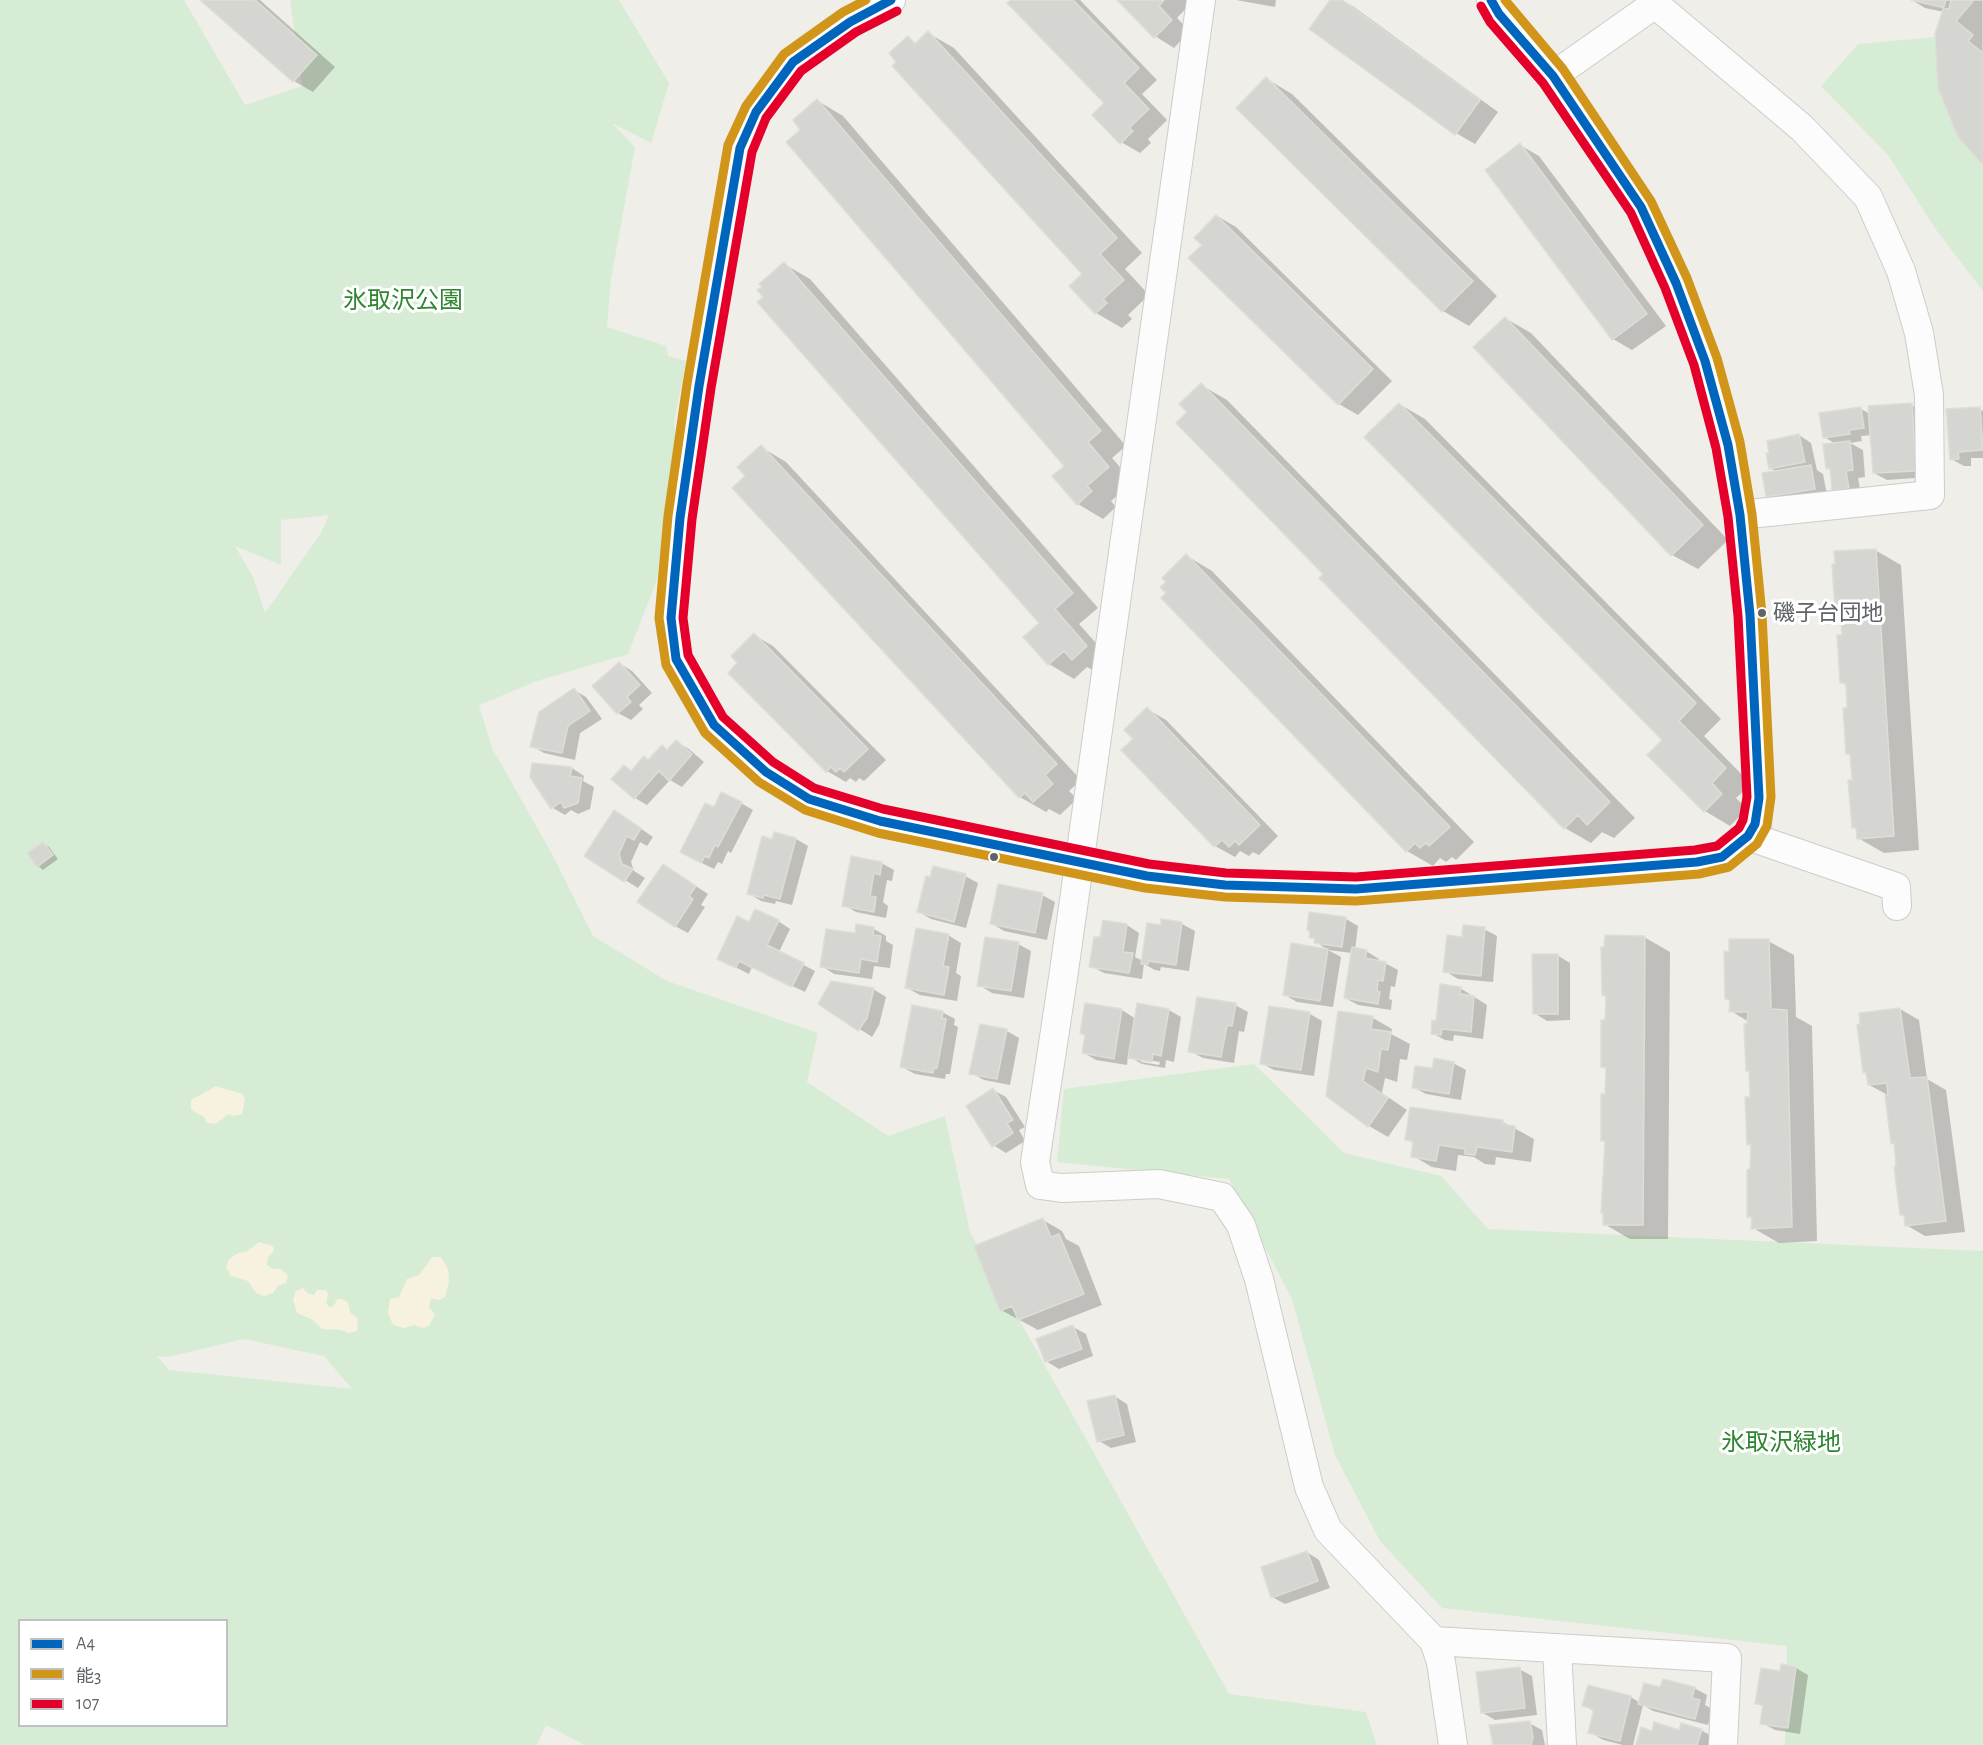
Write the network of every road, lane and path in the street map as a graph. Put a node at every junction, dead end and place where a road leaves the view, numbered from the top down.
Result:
1 (891, 0) edge
2 (1201, 0) edge
3 (1491, 0) edge
4 (1553, 76) junction
5 (1740, 515) junction
6 (1748, 836) junction
7 (1080, 861) junction
8 (1897, 906) dead end
9 (1434, 1641) junction
10 (1557, 1648) junction
11 (1453, 1745) edge
12 (1562, 1745) edge
13 (1723, 1745) edge

1 - 7 street
2 - 7 street
3 - 4 street
4 - 5 street
4 - 5 street
5 - 6 street
6 - 7 street
6 - 8 street
7 - 9 street
9 - 10 street
9 - 11 street
10 - 12 street
10 - 13 street

